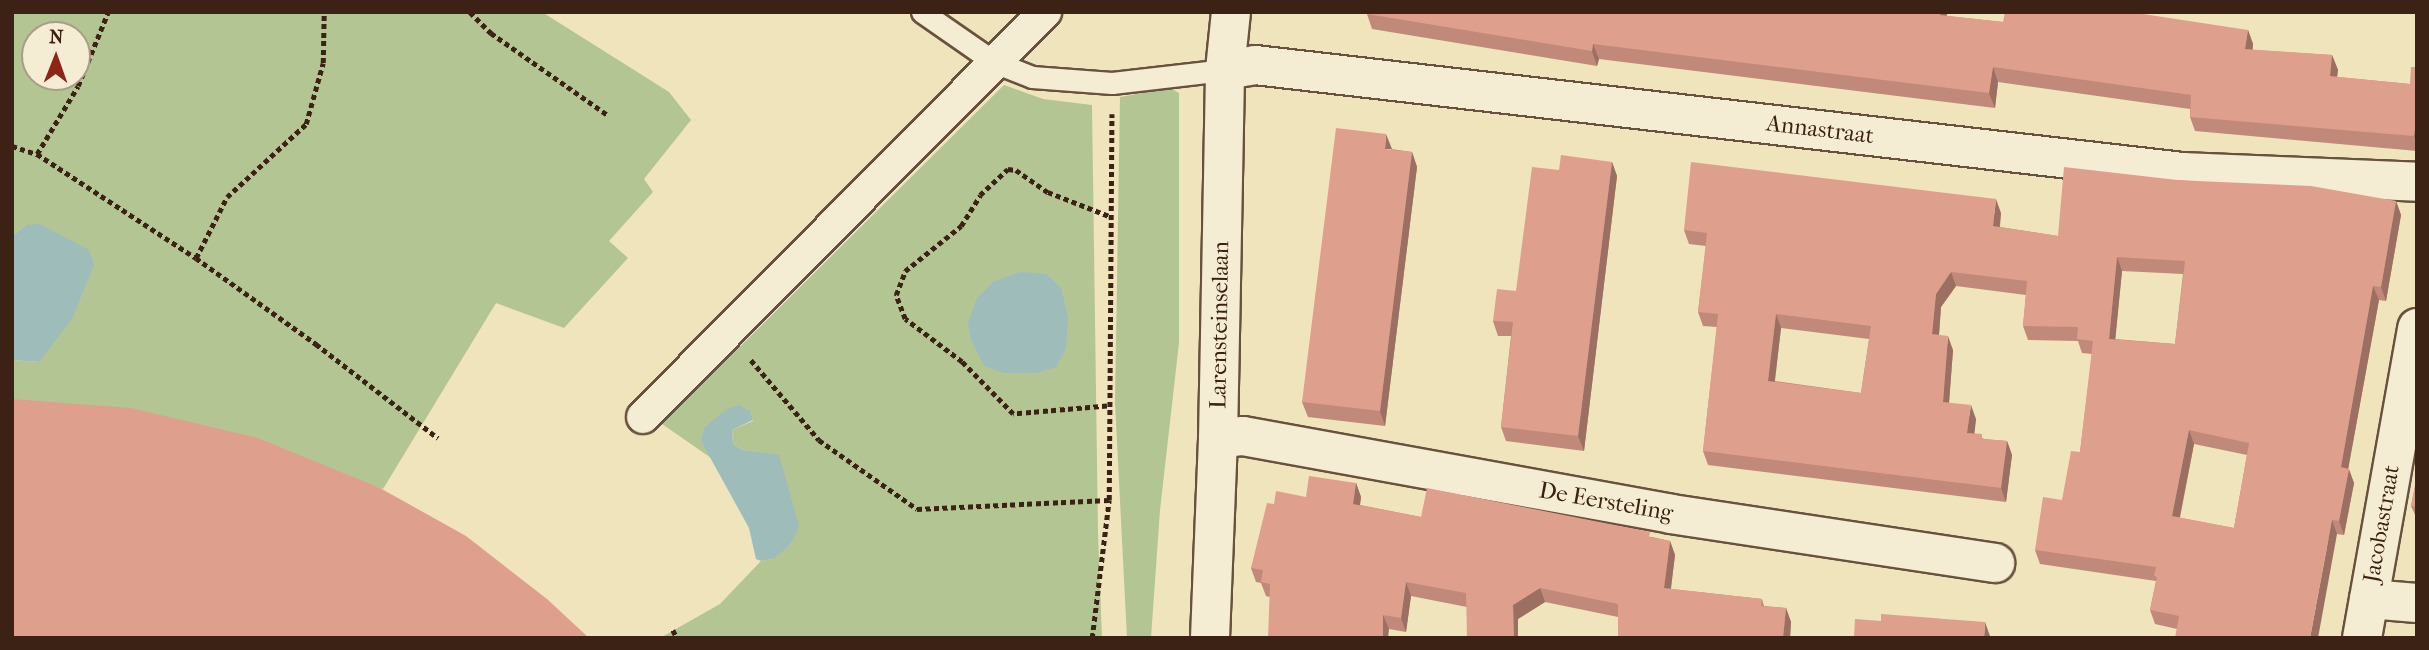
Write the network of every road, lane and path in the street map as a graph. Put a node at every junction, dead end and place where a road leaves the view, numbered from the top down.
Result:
1 (108, 12) edge
2 (324, 12) edge
3 (470, 12) edge
4 (922, 12) edge
5 (1045, 12) edge
6 (1231, 12) edge
7 (994, 62) junction
8 (1225, 70) junction
9 (1112, 83) junction
10 (609, 116) dead end
11 (12, 146) edge
12 (37, 154) junction
13 (2417, 182) edge
14 (1109, 216) junction
15 (196, 258) junction
16 (2417, 328) edge
17 (727, 333) junction
18 (1107, 406) junction
19 (643, 416) dead end
20 (438, 438) dead end
21 (1218, 439) junction
22 (1109, 500) junction
23 (1995, 563) dead end
24 (2369, 599) junction
25 (2417, 603) edge
26 (673, 630) dead end
27 (677, 638) edge
28 (1092, 638) edge
29 (1210, 638) edge
30 (2362, 638) edge

1 - 12 path
2 - 15 path
3 - 10 path
4 - 7 lane
5 - 7 street
6 - 8 street, Larensteinselaan
7 - 9 lane
7 - 17 street
8 - 9 lane
8 - 13 street, Annastraat
8 - 21 street, Larensteinselaan
9 - 14 path
11 - 12 path
12 - 15 path
14 - 18 path
14 - 18 path
15 - 20 path
16 - 24 street, Jacobastraat
17 - 19 street
17 - 22 path
18 - 22 path
21 - 23 street, De Eersteling
21 - 29 street, Larensteinselaan
22 - 28 path
24 - 25 street
24 - 30 street, Jacobastraat
26 - 27 path

